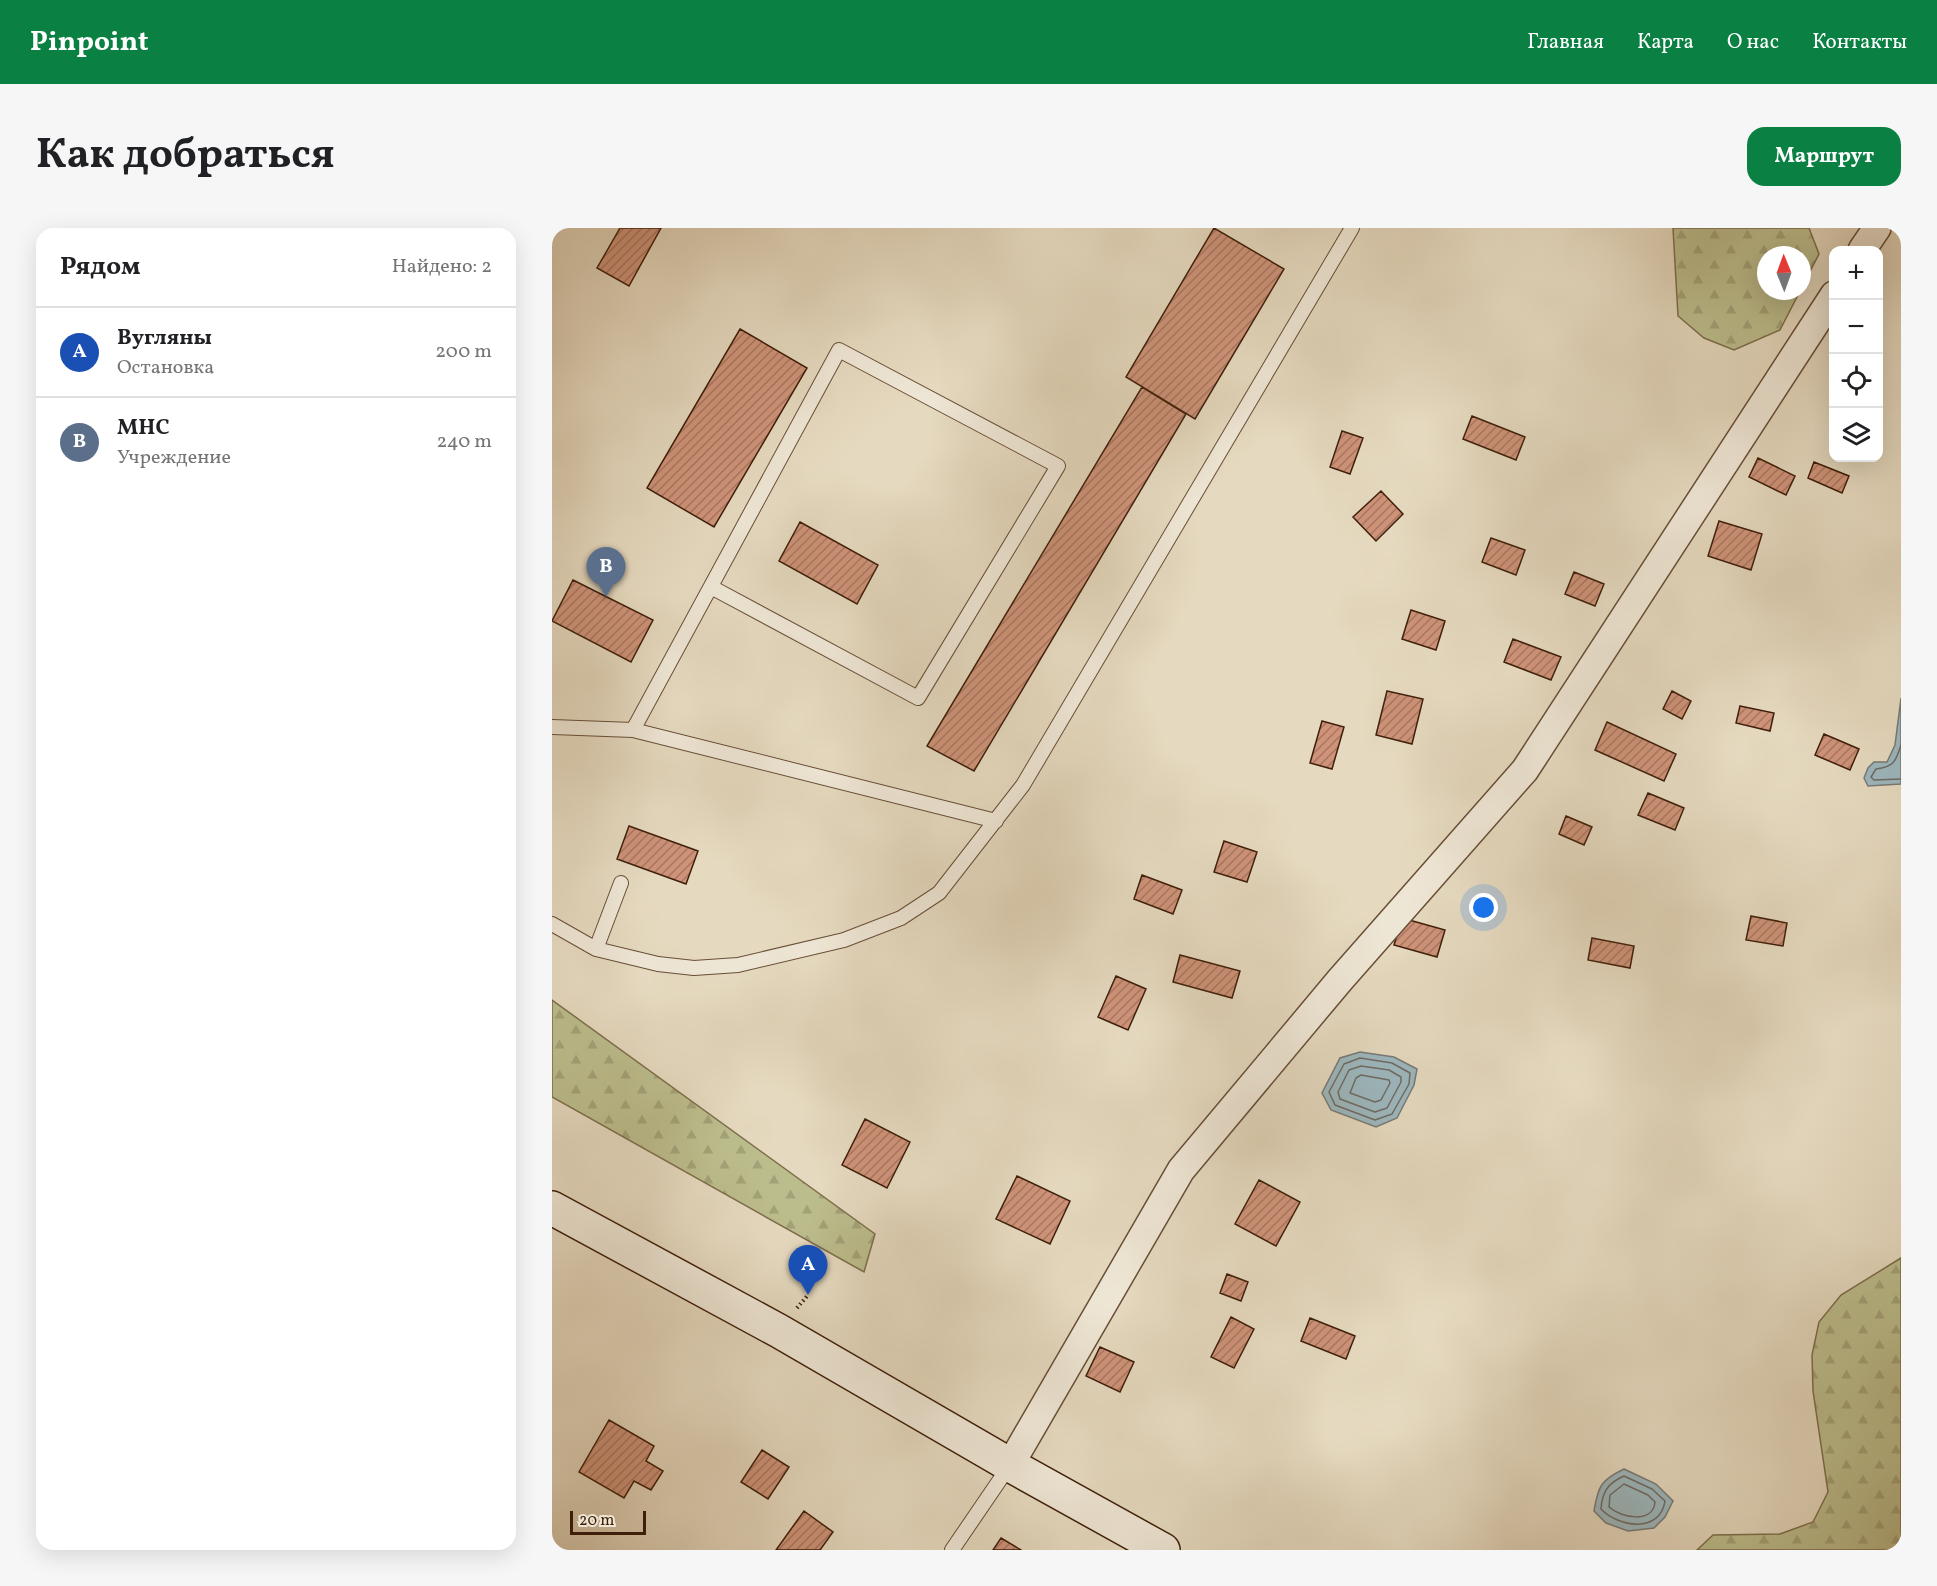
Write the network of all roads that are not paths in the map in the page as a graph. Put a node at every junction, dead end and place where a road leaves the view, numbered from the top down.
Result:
1 (1352, 228) edge
2 (1877, 228) edge
3 (1865, 246) edge
4 (1830, 300) edge
5 (711, 587) junction
6 (552, 727) edge
7 (633, 730) junction
8 (996, 821) junction
9 (621, 883) dead end
10 (552, 924) edge
11 (596, 949) junction
12 (552, 1208) edge
13 (1010, 1465) junction
14 (952, 1550) edge
15 (1163, 1550) edge

1 - 8 lane
2 - 3 street
4 - 13 street
5 - 5 lane
5 - 7 lane
6 - 7 lane
7 - 8 lane
8 - 11 lane
9 - 11 lane
10 - 11 lane
12 - 13 main road
13 - 14 lane
13 - 15 main road

